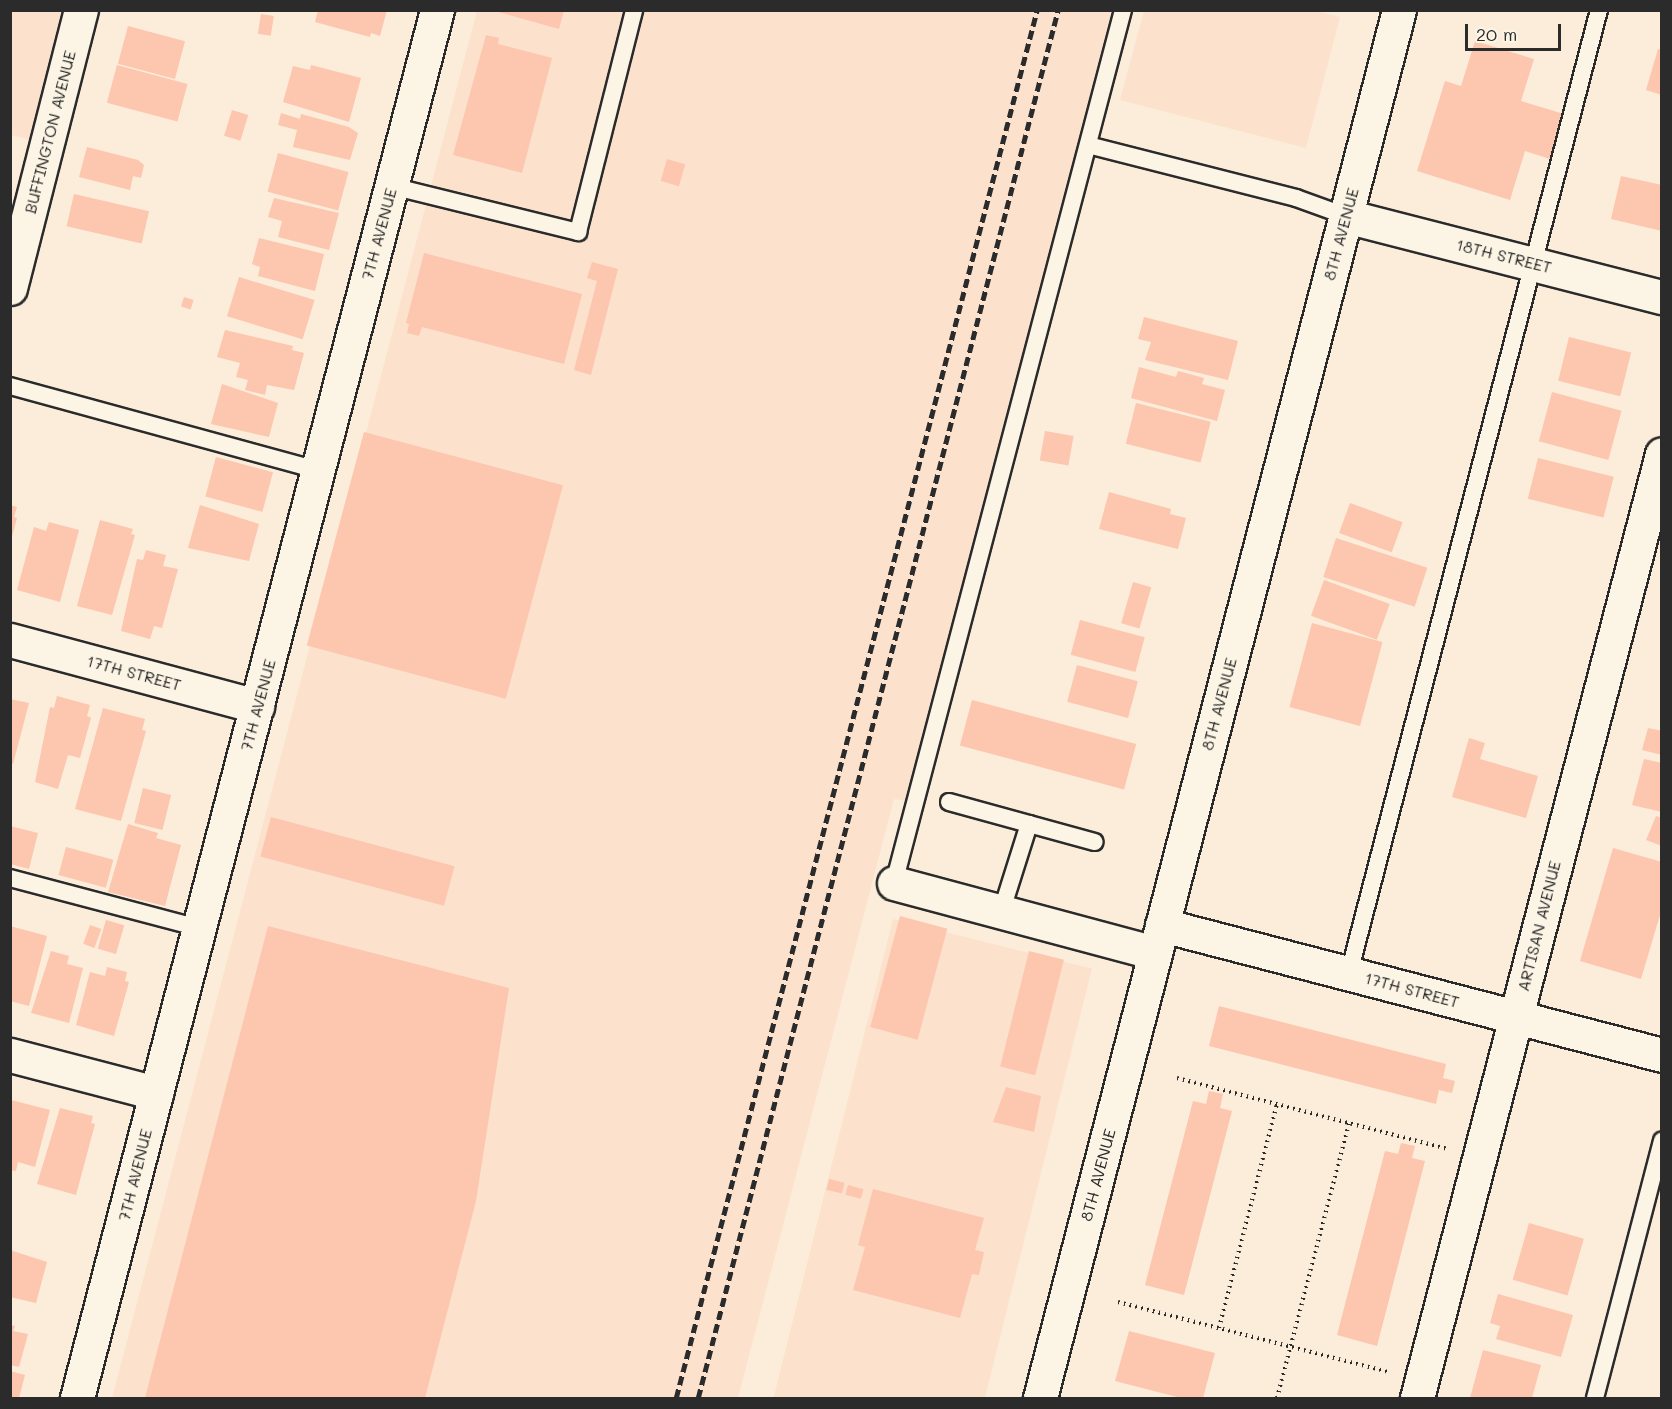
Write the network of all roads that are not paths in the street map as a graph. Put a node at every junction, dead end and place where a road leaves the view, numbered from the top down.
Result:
1 (81, 10) edge
2 (437, 10) edge
3 (634, 10) edge
4 (1124, 10) edge
5 (1400, 10) edge
6 (1599, 10) edge
7 (1088, 145) junction
8 (391, 186) junction
9 (1346, 216) junction
10 (1534, 263) junction
11 (10, 288) edge
12 (1662, 297) edge
13 (10, 386) edge
14 (1662, 454) edge
15 (318, 470) junction
16 (10, 640) edge
17 (257, 706) junction
18 (949, 802) dead end
19 (1029, 824) junction
20 (1095, 842) dead end
21 (10, 878) edge
22 (894, 883) joint
23 (1001, 913) junction
24 (199, 928) junction
25 (1159, 939) junction
26 (1349, 973) junction
27 (1516, 1018) junction
28 (10, 1055) edge
29 (1662, 1056) edge
30 (156, 1093) junction
31 (1662, 1141) edge
32 (77, 1398) edge
33 (1040, 1398) edge
34 (1417, 1398) edge
35 (1596, 1398) edge

1 - 11 street, BUFFINGTON AVENUE
2 - 8 street, 7TH AVENUE
3 - 8 lane
4 - 7 lane
5 - 9 street, 8TH AVENUE
6 - 10 lane
7 - 9 lane
7 - 22 lane
8 - 15 street, 7TH AVENUE
9 - 10 street, 18TH STREET
9 - 25 street, 8TH AVENUE
10 - 12 street, 18TH STREET
10 - 26 lane
13 - 15 lane
14 - 27 street, ARTISAN AVENUE
15 - 17 street, 7TH AVENUE
16 - 17 street, 17TH STREET
17 - 24 street, 7TH AVENUE
18 - 19 lane
19 - 20 lane
19 - 23 lane
21 - 24 lane
22 - 23 street, 17TH STREET
23 - 25 street, 17TH STREET
24 - 30 street, 7TH AVENUE
25 - 26 street, 17TH STREET
25 - 33 street, 8TH AVENUE
26 - 27 street, 17TH STREET
27 - 29 street, 17TH STREET
27 - 34 street, ARTISAN AVENUE
28 - 30 street
30 - 32 street, 7TH AVENUE
31 - 35 lane

